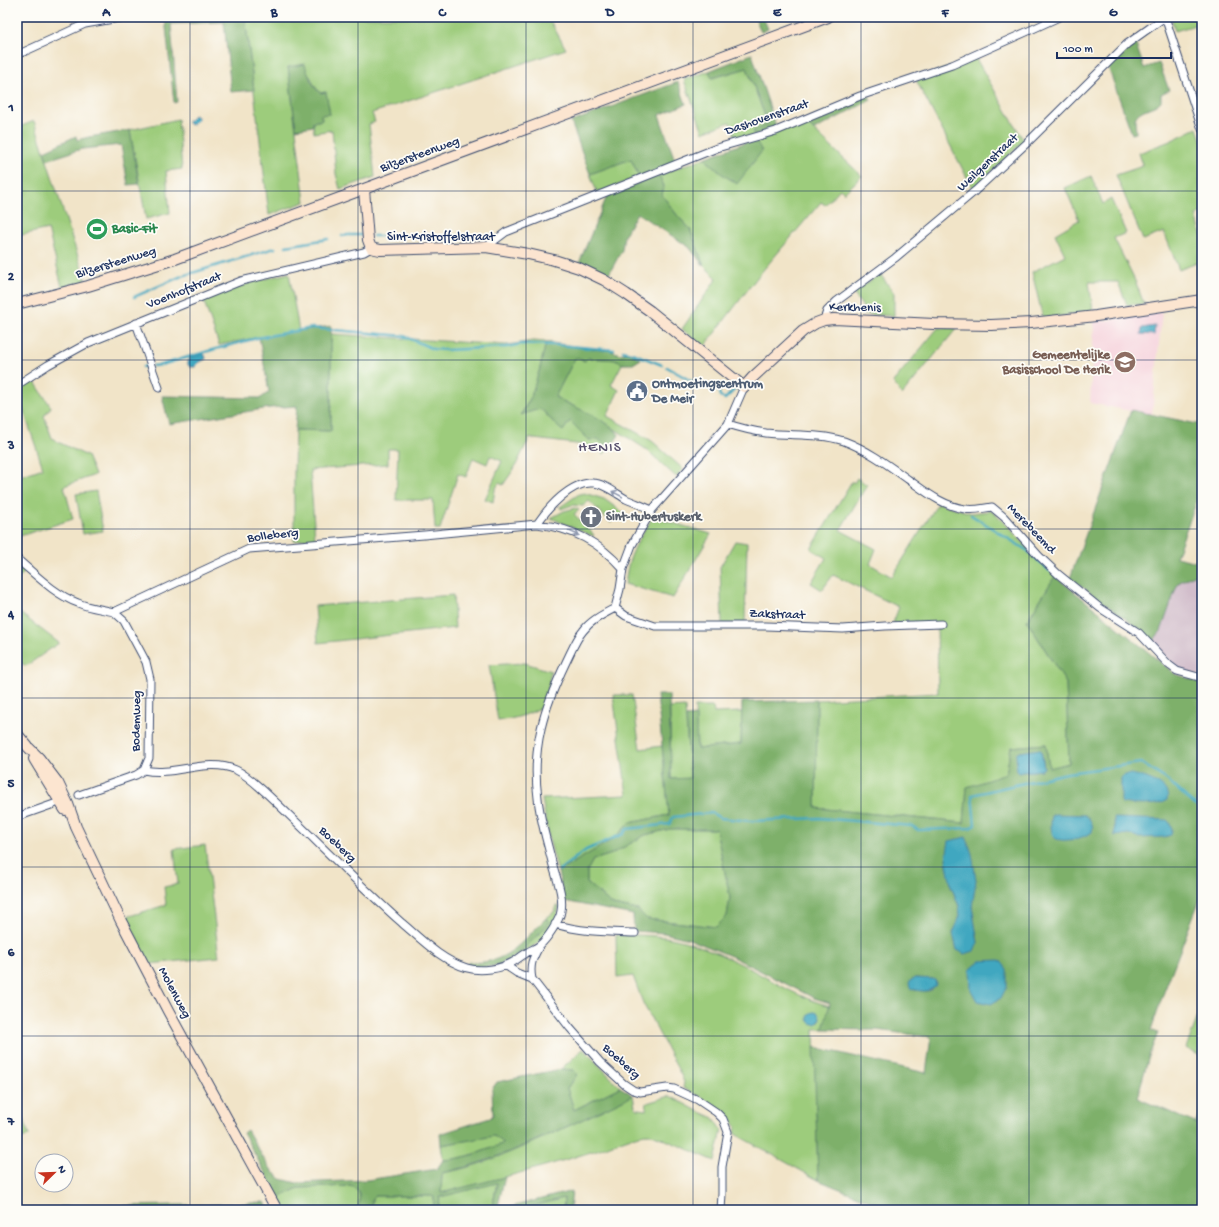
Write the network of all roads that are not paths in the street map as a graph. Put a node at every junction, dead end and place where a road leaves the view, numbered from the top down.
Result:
1 (140, 17) edge
2 (828, 17) edge
3 (1058, 17) edge
4 (1165, 17) edge
5 (17, 55) edge
6 (1202, 129) edge
7 (364, 190) junction
8 (486, 247) junction
9 (371, 248) junction
10 (1202, 300) edge
11 (17, 304) edge
12 (824, 320) junction
13 (136, 323) junction
14 (17, 385) edge
15 (744, 387) junction
16 (159, 388) dead end
17 (728, 424) junction
18 (652, 510) junction
19 (537, 524) junction
20 (17, 559) edge
21 (623, 569) junction
22 (615, 608) junction
23 (114, 612) junction
24 (941, 624) dead end
25 (1202, 678) edge
26 (17, 734) edge
27 (28, 747) junction
28 (144, 770) junction
29 (80, 795) dead end
30 (54, 804) dead end
31 (17, 817) edge
32 (76, 828) junction
33 (555, 924) junction
34 (635, 933) dead end
35 (540, 945) junction
36 (505, 965) junction
37 (532, 979) junction
38 (277, 1210) edge
39 (721, 1210) edge

1 - 5 street
2 - 7 main road, Bilzersteenweg
3 - 8 street, Dashovenstraat
4 - 6 street
4 - 12 street, Weilgenstraat
7 - 9 main road, Sint-Kristoffelstraat
7 - 11 main road, Bilzersteenweg
8 - 9 main road, Sint-Kristoffelstraat
8 - 15 main road, Sint-Kristoffelstraat
9 - 13 street, Voenhofstraat
10 - 12 main road, Kerkhenis
12 - 15 main road, Kerkhenis
13 - 14 street, Voenhofstraat
13 - 16 street
15 - 17 street, Kerkhenis
17 - 18 street, Kerkhenis
17 - 25 street, Merebeemd
18 -> 19 street
18 - 21 street, Kerkhenis
19 -> 21 street, Bolleberg
19 - 23 street, Bolleberg
20 - 23 street
21 - 22 street, Kerkhenis
22 - 24 street, Zakstraat
22 - 33 street, Boeberg
23 - 28 street, Bodemweg
26 - 27 main road
27 - 32 main road
27 - 32 main road, Molenweg
28 - 29 street, Bodemweg
28 - 36 street, Boeberg
30 - 31 street
32 - 38 main road, Molenweg
33 - 34 street
33 - 35 street, Boeberg
35 - 36 street, Boeberg
35 - 37 street, Boeberg
36 - 37 street, Boeberg
37 - 39 street, Boeberg

